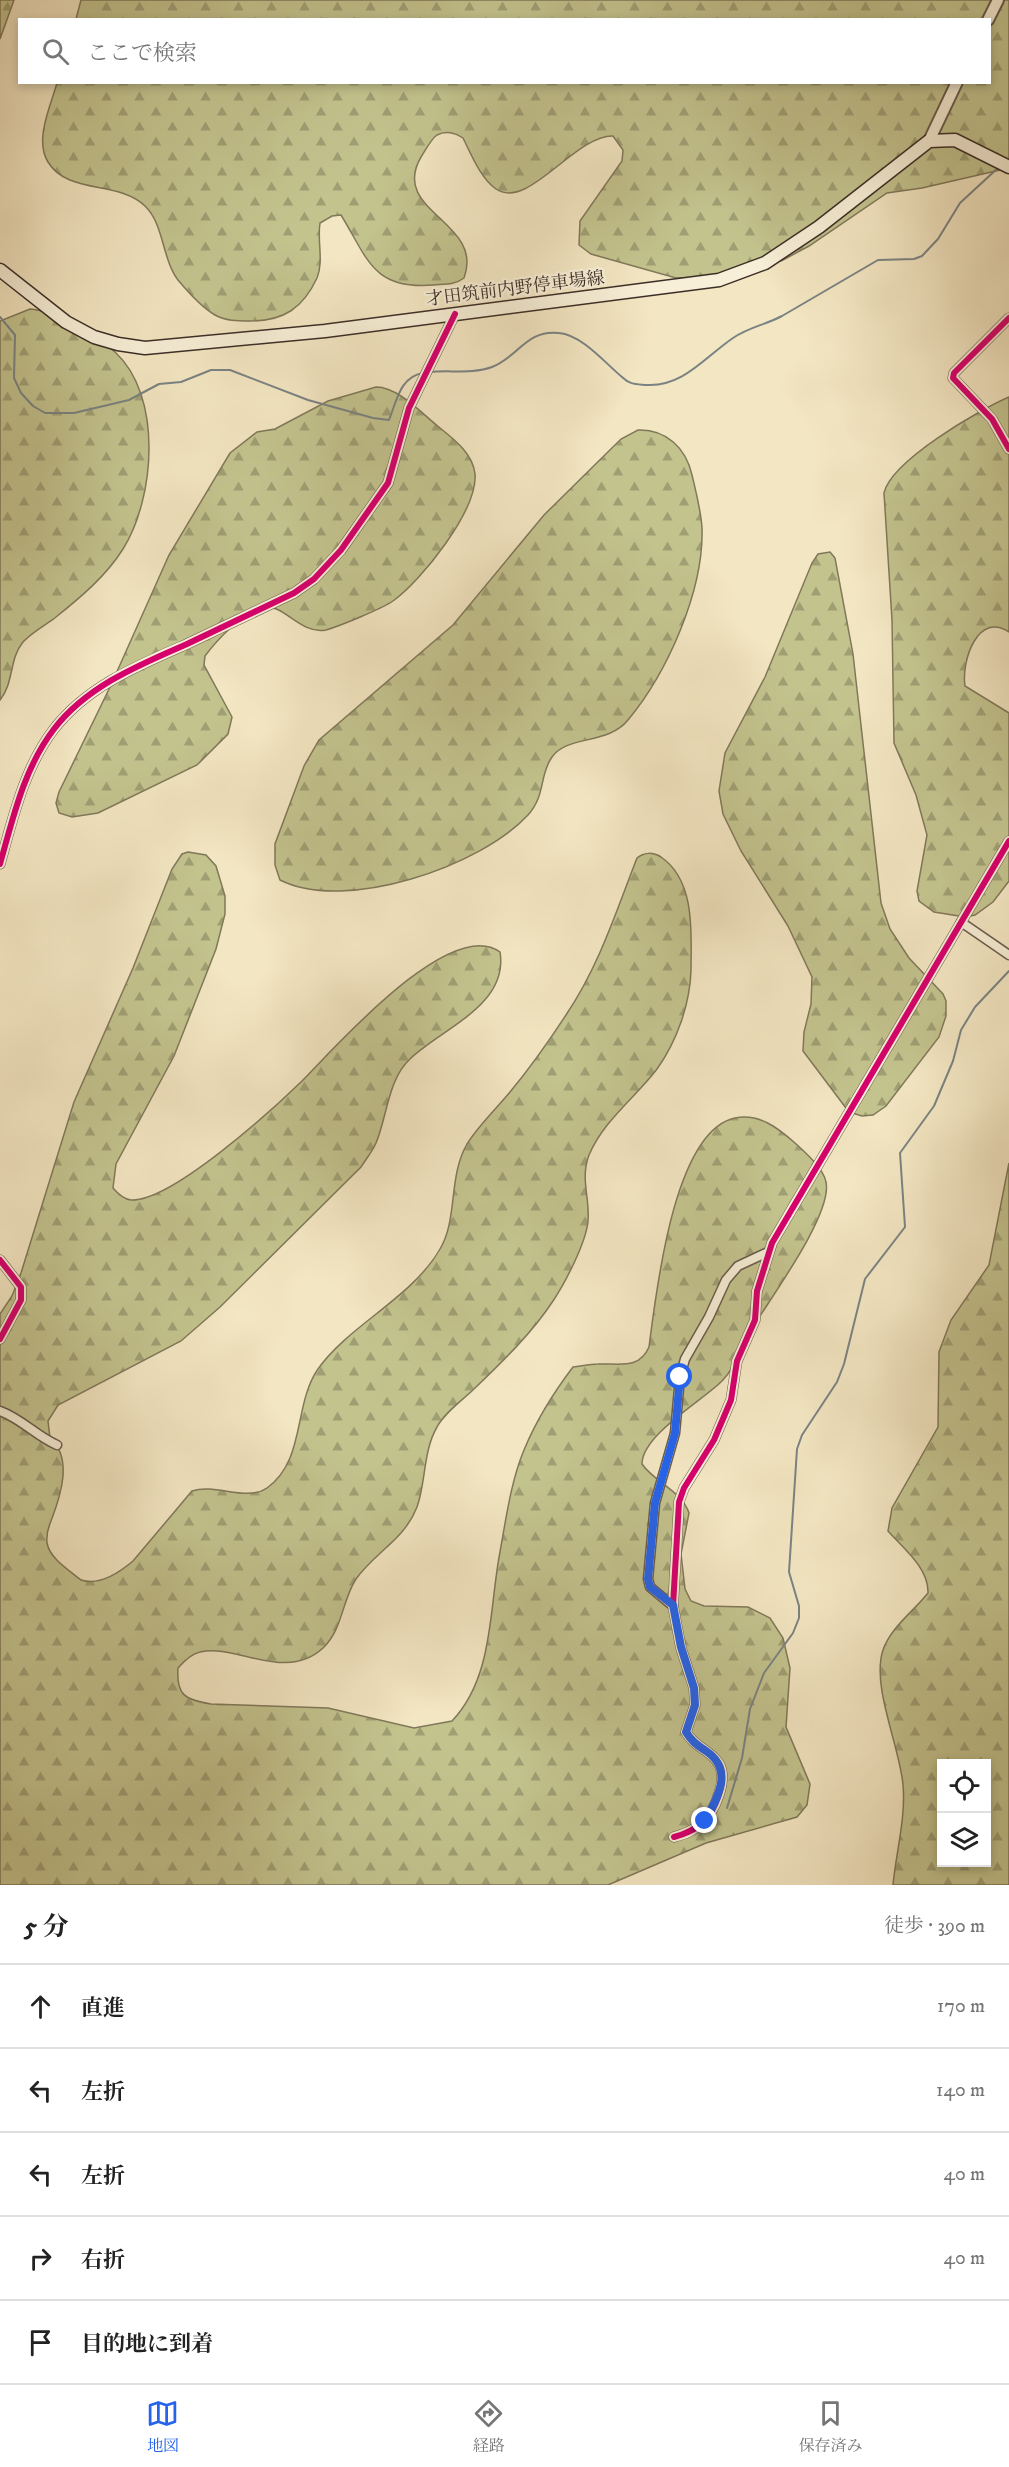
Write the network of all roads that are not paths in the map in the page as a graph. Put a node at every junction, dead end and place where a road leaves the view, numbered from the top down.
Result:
1 (998, 0) edge
2 (989, 18) edge
3 (956, 84) edge
4 (929, 141) junction
5 (1009, 166) edge
6 (0, 270) edge
7 (455, 314) junction
8 (1009, 318) edge
9 (1009, 449) edge
10 (1009, 841) edge
11 (0, 864) edge
12 (961, 922) junction
13 (1009, 955) edge
14 (768, 1252) junction
15 (0, 1260) edge
16 (0, 1339) edge
17 (0, 1411) edge
18 (57, 1445) dead end
19 (673, 1605) junction
20 (674, 1838) dead end

1 - 2 street
3 - 4 street
4 - 5 main road
4 - 7 main road, 才田筑前内野停車場線
6 - 7 main road, 才田筑前内野停車場線
7 - 11 street
8 - 9 street
10 - 12 street
12 - 13 street
12 - 14 street
14 - 19 street
14 - 19 street
15 - 16 street
17 - 18 street
19 - 20 street

